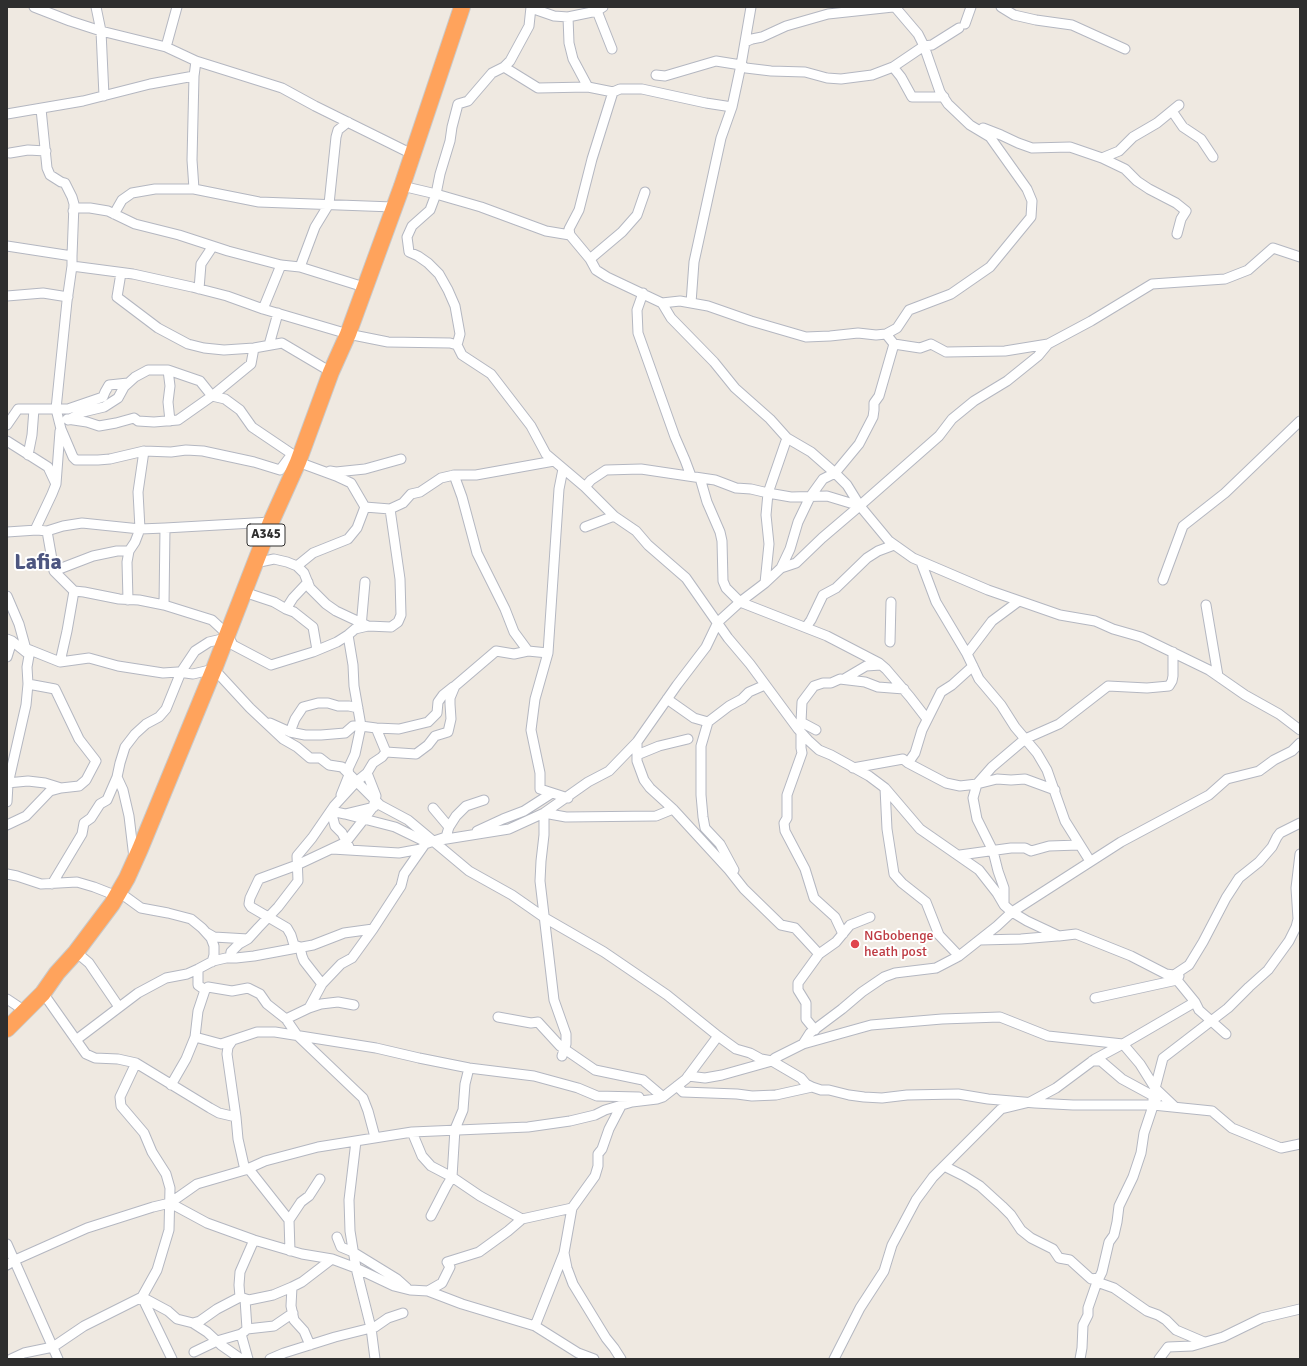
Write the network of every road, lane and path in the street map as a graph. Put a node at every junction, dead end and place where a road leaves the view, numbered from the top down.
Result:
1 (35, 7) edge
2 (96, 7) edge
3 (177, 7) edge
4 (462, 7) edge
5 (894, 7) edge
6 (971, 7) edge
7 (1001, 7) edge
8 (531, 8) edge
9 (750, 8) edge
10 (600, 9) edge
11 (568, 16) junction
12 (102, 31) junction
13 (745, 42) junction
14 (924, 46) junction
15 (166, 47) junction
16 (612, 49) dead end
17 (1125, 49) dead end
18 (196, 61) junction
19 (741, 65) junction
20 (504, 67) junction
21 (894, 67) junction
22 (656, 75) dead end
23 (194, 76) junction
24 (588, 87) junction
25 (613, 92) junction
26 (104, 96) junction
27 (944, 97) junction
28 (732, 107) junction
29 (41, 109) junction
30 (7, 114) edge
31 (348, 122) junction
32 (979, 131) junction
33 (46, 151) junction
34 (10, 153) dead end
35 (412, 154) junction
36 (1213, 157) dead end
37 (1102, 158) junction
38 (402, 186) junction
39 (194, 189) junction
40 (645, 192) dead end
41 (436, 194) junction
42 (329, 204) junction
43 (393, 207) junction
44 (73, 212) junction
45 (114, 214) junction
46 (1178, 234) dead end
47 (570, 235) junction
48 (7, 246) edge
49 (213, 246) junction
50 (72, 256) junction
51 (1300, 257) edge
52 (590, 259) junction
53 (281, 265) junction
54 (72, 266) junction
55 (300, 267) junction
56 (121, 273) junction
57 (364, 287) junction
58 (199, 289) junction
59 (643, 294) junction
60 (7, 296) edge
61 (68, 297) junction
62 (662, 303) junction
63 (691, 303) junction
64 (262, 309) junction
65 (278, 313) junction
66 (348, 334) junction
67 (886, 334) junction
68 (894, 344) junction
69 (1048, 344) junction
70 (269, 345) junction
71 (457, 345) junction
72 (254, 348) junction
73 (168, 370) junction
74 (331, 372) junction
75 (128, 383) junction
76 (212, 396) junction
77 (34, 409) junction
78 (56, 409) junction
79 (68, 420) junction
80 (170, 421) junction
81 (1300, 421) edge
82 (7, 426) edge
83 (60, 429) junction
84 (787, 438) junction
85 (7, 441) edge
86 (144, 451) junction
87 (28, 455) junction
88 (295, 458) junction
89 (401, 459) dead end
90 (554, 461) junction
91 (316, 469) junction
92 (563, 469) junction
93 (835, 473) junction
94 (454, 475) junction
95 (695, 477) junction
96 (56, 484) junction
97 (585, 487) junction
98 (768, 493) junction
99 (810, 496) junction
100 (860, 506) junction
101 (365, 507) junction
102 (390, 509) junction
103 (614, 516) junction
104 (271, 522) junction
105 (585, 527) dead end
106 (165, 528) junction
107 (140, 529) junction
108 (36, 530) junction
109 (47, 530) junction
110 (7, 532) edge
111 (894, 545) junction
112 (129, 551) junction
113 (920, 562) junction
114 (255, 563) junction
115 (297, 566) junction
116 (780, 568) junction
117 (54, 571) junction
118 (1163, 580) dead end
119 (308, 582) junction
120 (365, 582) dead end
121 (765, 583) junction
122 (74, 591) junction
123 (244, 592) junction
124 (7, 596) edge
125 (128, 600) junction
126 (1019, 601) junction
127 (740, 602) junction
128 (891, 602) dead end
129 (164, 605) junction
130 (1206, 605) dead end
131 (286, 609) junction
132 (718, 622) junction
133 (363, 625) junction
134 (806, 627) junction
135 (348, 635) junction
136 (227, 636) junction
137 (9, 640) edge
138 (890, 642) dead end
139 (317, 650) junction
140 (528, 651) junction
141 (29, 652) junction
142 (548, 652) junction
143 (1173, 652) junction
144 (967, 654) junction
145 (7, 657) edge
146 (60, 662) junction
147 (881, 665) junction
148 (973, 666) junction
149 (214, 669) junction
150 (181, 672) junction
151 (1218, 676) junction
152 (844, 679) junction
153 (28, 684) junction
154 (764, 685) junction
155 (455, 686) junction
156 (904, 689) junction
157 (667, 699) junction
158 (358, 708) junction
159 (927, 720) junction
160 (265, 721) junction
161 (708, 722) junction
162 (361, 726) junction
163 (376, 728) junction
164 (816, 730) dead end
165 (1300, 730) edge
166 (290, 732) junction
167 (801, 733) junction
168 (688, 738) dead end
169 (1025, 739) junction
170 (637, 742) junction
171 (1300, 743) edge
172 (386, 752) junction
173 (637, 755) junction
174 (908, 763) junction
175 (853, 768) junction
176 (367, 773) junction
177 (349, 775) junction
178 (117, 777) junction
179 (356, 782) junction
180 (7, 783) edge
181 (977, 784) junction
182 (61, 788) junction
183 (885, 788) junction
184 (1055, 790) junction
185 (552, 793) junction
186 (568, 798) junction
187 (484, 800) dead end
188 (7, 802) edge
189 (376, 804) junction
190 (333, 808) junction
191 (433, 808) dead end
192 (672, 809) junction
193 (544, 813) junction
194 (345, 814) junction
195 (364, 819) junction
196 (704, 822) junction
197 (1300, 823) edge
198 (7, 825) edge
199 (449, 827) junction
200 (453, 838) junction
201 (702, 841) junction
202 (346, 842) junction
203 (1079, 844) junction
204 (428, 845) junction
205 (332, 849) junction
206 (352, 851) junction
207 (993, 851) junction
208 (1300, 854) edge
209 (960, 856) junction
210 (134, 862) junction
211 (1090, 862) junction
212 (297, 865) junction
213 (7, 874) edge
214 (52, 884) junction
215 (742, 886) junction
216 (118, 894) junction
217 (1004, 905) junction
218 (1012, 912) junction
219 (268, 917) junction
220 (870, 917) dead end
221 (545, 918) junction
222 (373, 929) junction
223 (207, 933) junction
224 (843, 934) junction
225 (1058, 936) junction
226 (248, 939) junction
227 (980, 940) junction
228 (300, 947) junction
229 (76, 952) junction
230 (819, 954) junction
231 (959, 956) junction
232 (230, 958) junction
233 (212, 962) junction
234 (198, 969) junction
235 (1181, 971) junction
236 (1178, 980) junction
237 (322, 984) junction
238 (205, 990) junction
239 (43, 993) junction
240 (1095, 998) dead end
241 (7, 999) edge
242 (1194, 1002) junction
243 (354, 1005) dead end
244 (119, 1007) junction
245 (309, 1008) junction
246 (25, 1011) junction
247 (498, 1017) dead end
248 (286, 1019) junction
249 (1212, 1021) junction
250 (7, 1029) edge
251 (814, 1030) junction
252 (1226, 1034) dead end
253 (297, 1035) junction
254 (718, 1036) junction
255 (195, 1037) junction
256 (76, 1040) junction
257 (232, 1041) junction
258 (803, 1044) junction
259 (1123, 1044) junction
260 (563, 1053) junction
261 (772, 1061) junction
262 (1092, 1061) junction
263 (136, 1063) junction
264 (469, 1068) junction
265 (688, 1076) junction
266 (171, 1085) junction
267 (677, 1086) junction
268 (812, 1087) junction
269 (1154, 1096) junction
270 (660, 1098) junction
271 (1030, 1102) junction
272 (621, 1106) junction
273 (1175, 1107) junction
274 (236, 1117) junction
275 (455, 1129) junction
276 (412, 1132) junction
277 (375, 1137) junction
278 (356, 1141) junction
279 (1300, 1144) edge
280 (1281, 1148) junction
281 (1300, 1150) edge
282 (944, 1166) junction
283 (247, 1169) junction
284 (452, 1177) junction
285 (320, 1179) dead end
286 (170, 1203) junction
287 (572, 1208) junction
288 (431, 1216) dead end
289 (522, 1219) junction
290 (289, 1220) junction
291 (337, 1237) dead end
292 (254, 1240) junction
293 (7, 1244) edge
294 (290, 1250) junction
295 (353, 1252) junction
296 (564, 1253) junction
297 (332, 1259) junction
298 (11, 1263) edge
299 (356, 1268) junction
300 (1098, 1280) junction
301 (292, 1287) junction
302 (410, 1290) junction
303 (428, 1291) junction
304 (142, 1296) junction
305 (243, 1298) junction
306 (1300, 1309) edge
307 (293, 1313) junction
308 (403, 1313) dead end
309 (193, 1323) junction
310 (535, 1326) junction
311 (371, 1328) junction
312 (244, 1332) junction
313 (217, 1341) junction
314 (1204, 1342) junction
315 (310, 1345) junction
316 (53, 1347) junction
317 (194, 1352) dead end
318 (11, 1359) edge
319 (58, 1359) edge
320 (172, 1359) edge
321 (241, 1359) edge
322 (248, 1359) edge
323 (270, 1359) edge
324 (375, 1359) edge
325 (594, 1359) edge
326 (620, 1359) edge
327 (834, 1359) edge
328 (1080, 1359) edge
329 (1159, 1359) edge

1 - 12 street
2 - 12 street
3 - 15 street
4 - 35 highway, A345
5 - 13 street
5 - 14 street
6 - 14 street
7 - 17 street
8 - 11 street
8 - 20 street
9 - 13 street
10 - 11 street
10 - 16 street
11 - 24 street
12 - 15 street
12 - 26 street
13 - 19 street
14 - 21 street
14 - 27 street
15 - 18 street
18 - 23 street
18 - 31 street
19 - 21 street
19 - 22 street
19 - 28 street
20 - 24 street
20 - 41 street
21 - 27 street
23 - 26 street
23 - 39 street
24 - 25 street
25 - 28 street
25 - 47 street
26 - 29 street
27 - 32 street
28 - 63 street
29 - 30 street
29 - 33 street
31 - 35 street
31 - 42 street
32 - 37 street
32 - 67 street
33 - 34 street
33 - 44 street
35 - 38 highway, A345
36 - 37 street
37 - 46 street
38 - 41 street
38 - 43 highway, A345
39 - 42 street
39 - 45 street
40 - 52 street
41 - 47 street
41 - 71 street
42 - 43 street
42 - 55 street
43 - 57 highway, A345
44 - 45 street
44 - 50 street
45 - 49 street
47 - 52 street
48 - 50 street
49 - 53 street
49 - 58 street
50 - 54 street
51 - 69 street
52 - 59 street
53 - 55 street
53 - 64 street
54 - 56 street
54 - 61 street
55 - 57 street
56 - 58 street
56 - 72 street
57 - 66 highway, A345
58 - 64 street
59 - 62 street
59 - 95 street
60 - 61 street
61 - 78 street
62 - 63 street
62 - 84 street
63 - 67 street
64 - 65 street
65 - 66 street
65 - 70 street
66 - 71 street
66 - 74 highway, A345
67 - 68 street
68 - 69 street
68 - 93 street
69 - 100 street
70 - 72 street
70 - 74 street
71 - 90 street
72 - 76 street
73 - 75 street
73 - 76 street
73 - 80 street
74 - 88 highway, A345
75 - 78 street
75 - 79 street
76 - 80 street
76 - 88 street
77 - 78 street
77 - 82 street
77 - 87 street
78 - 79 street
78 - 83 street
79 - 80 street
81 - 118 street
83 - 86 street
83 - 96 street
84 - 93 street
84 - 98 street
85 - 87 street
86 - 88 street
86 - 107 street
87 - 96 street
88 - 91 street
88 - 104 highway, A345
89 - 91 street
90 - 92 street
90 - 94 street
91 - 101 street
92 - 97 street
92 - 142 street
93 - 99 street
93 - 100 street
94 - 102 street
94 - 140 street
95 - 97 street
95 - 98 street
95 - 127 street
96 - 108 street
97 - 103 street
98 - 99 street
98 - 121 street
99 - 100 street
99 - 116 street
100 - 111 street
100 - 116 street
101 - 102 street
101 - 115 street
102 - 133 street
103 - 105 street
103 - 132 street
104 - 106 street
104 - 114 highway, A345
106 - 107 street
106 - 129 street
107 - 109 street
107 - 112 street
108 - 109 street
108 - 110 street
109 - 117 street
111 - 113 street
111 - 134 street
112 - 117 street
112 - 125 street
113 - 126 street
113 - 144 street
114 - 115 street
114 - 123 highway, A345
115 - 119 street
116 - 121 street
117 - 122 street
119 - 131 street
119 - 133 street
120 - 133 street
121 - 127 street
122 - 125 street
122 - 146 street
123 - 131 street
123 - 136 highway, A345
124 - 141 street
125 - 129 street
126 - 143 street
126 - 144 street
127 - 132 street
127 - 134 street
128 - 138 street
129 - 136 street
130 - 151 street
131 - 139 street
132 - 154 street
132 - 157 street
133 - 135 street
134 - 147 street
135 - 139 street
135 - 158 street
136 - 139 street
136 - 149 highway, A345
136 - 150 street
137 - 141 street
137 - 145 street
140 - 142 street
140 - 155 street
141 - 146 street
141 - 153 street
142 - 185 street
143 - 151 street
143 - 169 street
144 - 148 street
146 - 150 street
147 - 152 street
147 - 156 street
148 - 159 street
148 - 169 street
149 - 150 street
149 - 160 street
149 - 210 highway, A345
150 - 178 street
151 - 165 street
152 - 156 street
152 - 164 street
153 - 180 street
153 - 182 street
154 - 161 street
154 - 167 street
155 - 163 street
155 - 172 street
156 - 159 street
157 - 161 street
157 - 170 street
158 - 162 street
158 - 166 street
159 - 174 street
160 - 166 street
160 - 177 street
161 - 196 street
162 - 163 street
162 - 166 street
162 - 177 street
163 - 172 street
167 - 175 street
167 - 224 street
168 - 173 street
169 - 181 street
169 - 184 street
170 - 173 street
170 - 186 street
171 - 211 street
172 - 176 street
173 - 192 street
174 - 175 street
174 - 181 street
175 - 183 street
176 - 179 street
176 - 189 street
177 - 179 street
177 - 190 street
178 - 210 street
178 - 214 street
179 - 189 street
179 - 190 street
180 - 182 street
180 - 188 street
181 - 184 street
181 - 207 street
182 - 198 street
183 - 209 street
183 - 231 street
184 - 203 street
185 - 186 street
185 - 200 street
186 - 193 street
187 - 199 street
189 - 194 street
189 - 195 street
189 - 204 street
190 - 194 street
190 - 202 street
190 - 212 street
191 - 199 street
192 - 193 street
192 - 201 street
193 - 200 street
193 - 221 street
194 - 195 street
195 - 202 street
195 - 204 street
196 - 201 street
196 - 215 street
197 - 235 street
199 - 204 street
200 - 204 street
201 - 215 street
202 - 205 street
202 - 206 street
203 - 207 street
203 - 211 street
204 - 206 street
204 - 221 street
204 - 222 street
205 - 206 street
205 - 212 street
207 - 209 street
207 - 217 street
208 - 249 street
209 - 217 street
210 - 216 highway, A345
211 - 218 street
212 - 219 street
212 - 219 street
213 - 214 street
214 - 216 street
215 - 230 street
216 - 223 street
216 - 229 highway, A345
217 - 218 street
218 - 225 street
218 - 227 street
219 - 226 street
219 - 228 street
220 - 224 street
221 - 254 street
221 - 260 street
222 - 228 street
222 - 237 street
223 - 226 street
223 - 233 street
224 - 230 street
225 - 227 street
225 - 235 street
226 - 232 street
227 - 231 street
228 - 232 street
228 - 237 street
229 - 239 highway, A345
229 - 244 street
230 - 251 street
231 - 251 street
232 - 233 street
233 - 234 street
234 - 238 street
234 - 244 street
235 - 236 street
236 - 240 street
236 - 242 street
237 - 245 street
238 - 248 street
238 - 255 street
239 - 246 highway, A345
239 - 256 street
241 - 246 street
242 - 249 street
242 - 259 street
243 - 245 street
244 - 256 street
245 - 248 street
246 - 250 highway, A345
247 - 260 street
248 - 253 street
249 - 252 street
249 - 269 street
251 - 258 street
253 - 257 street
253 - 264 street
253 - 277 street
254 - 261 street
254 - 265 street
255 - 257 street
255 - 266 street
256 - 263 street
257 - 274 street
258 - 259 street
258 - 261 street
259 - 262 street
259 - 269 street
260 - 270 street
261 - 265 street
261 - 268 street
262 - 269 street
262 - 271 street
263 - 266 street
263 - 286 street
264 - 270 street
264 - 275 street
265 - 267 street
266 - 274 street
267 - 268 street
267 - 270 street
268 - 271 street
269 - 271 street
269 - 273 street
269 - 273 street
269 - 300 street
270 - 272 street
271 - 282 street
272 - 275 street
272 - 287 street
273 - 280 street
274 - 283 street
275 - 276 street
275 - 284 street
276 - 277 street
276 - 284 street
277 - 278 street
278 - 283 street
278 - 295 street
279 - 280 street
280 - 281 street
282 - 300 street
282 - 327 street
283 - 286 street
283 - 290 street
284 - 288 street
284 - 289 street
285 - 290 street
286 - 292 street
286 - 298 street
286 - 304 street
287 - 289 street
287 - 296 street
289 - 303 street
290 - 294 street
291 - 295 street
292 - 294 street
292 - 305 street
293 - 298 street
294 - 297 street
295 - 299 street
295 - 302 street
296 - 310 street
296 - 326 street
297 - 299 street
297 - 301 street
298 - 316 street
299 - 302 street
299 - 311 street
300 - 314 street
300 - 328 street
301 - 305 street
301 - 307 street
302 - 303 street
303 - 310 street
304 - 309 street
304 - 316 street
304 - 320 street
305 - 309 street
305 - 312 street
306 - 314 street
307 - 312 street
307 - 315 street
308 - 311 street
309 - 313 street
310 - 325 street
311 - 315 street
311 - 324 street
312 - 313 street
312 - 322 street
313 - 317 street
313 - 321 street
314 - 329 street
315 - 323 street
316 - 318 street
316 - 319 street

